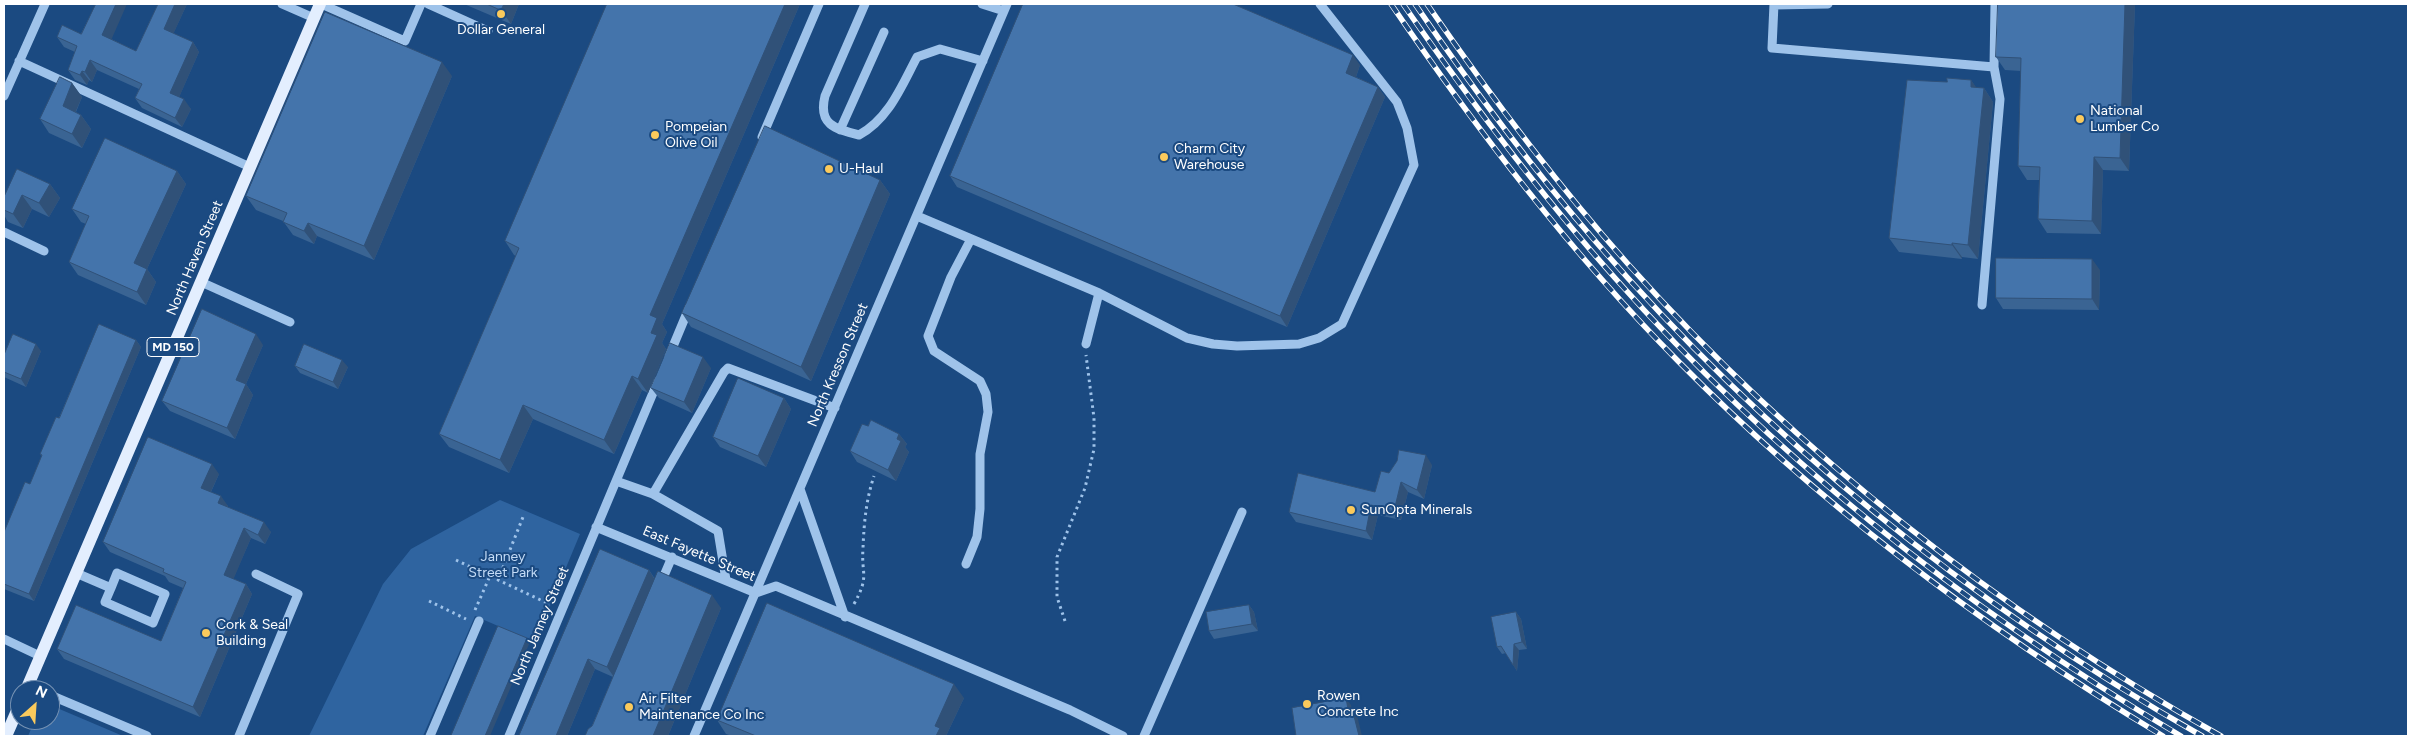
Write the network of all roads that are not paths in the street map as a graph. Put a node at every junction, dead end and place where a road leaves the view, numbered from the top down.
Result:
1 (46, 4) edge
2 (282, 4) edge
3 (321, 4) edge
4 (421, 4) edge
5 (428, 4) edge
6 (819, 4) edge
7 (864, 4) edge
8 (982, 4) edge
9 (1320, 4) edge
10 (1774, 4) edge
11 (1828, 4) edge
12 (1995, 4) edge
13 (1006, 7) edge
14 (314, 18) junction
15 (488, 31) dead end
16 (884, 32) dead end
17 (19, 61) junction
18 (983, 62) junction
19 (1994, 67) junction
20 (4, 96) edge
21 (840, 130) junction
22 (756, 150) edge
23 (250, 167) junction
24 (917, 216) junction
25 (4, 232) edge
26 (971, 239) junction
27 (44, 251) dead end
28 (201, 282) junction
29 (1099, 293) junction
30 (694, 297) edge
31 (1982, 305) dead end
32 (290, 322) dead end
33 (1086, 344) road end
34 (667, 362) edge
35 (663, 371) edge
36 (835, 408) junction
37 (616, 481) junction
38 (800, 489) junction
39 (653, 494) junction
40 (1242, 512) dead end
41 (596, 527) junction
42 (672, 557) junction
43 (966, 564) dead end
44 (76, 572) junction
45 (256, 574) dead end
46 (726, 580) junction
47 (111, 588) junction
48 (756, 592) junction
49 (656, 593) edge
50 (845, 617) junction
51 (475, 621) road end
52 (4, 639) edge
53 (40, 656) junction
54 (33, 680) edge
55 (60, 699) edge
56 (147, 736) edge
57 (239, 736) edge
58 (430, 736) edge
59 (509, 736) edge
60 (694, 736) edge
61 (1123, 736) edge
62 (1144, 736) edge

1 - 17 street
2 - 14 street
3 - 4 street
3 - 14 main road, North Haven Street / MD 150
5 - 15 street
6 - 22 street
7 - 21 street
8 - 13 street
9 - 29 street
10 - 11 street
10 - 19 street
12 - 19 street
13 - 18 street, North Kresson Street
14 - 23 main road, North Haven Street / MD 150
16 - 21 street
17 - 20 street
17 - 23 street
18 - 21 street
18 - 24 street, North Kresson Street
19 - 31 street
23 - 28 main road, North Haven Street / MD 150
24 - 26 street
24 - 36 street, North Kresson Street
25 - 27 street
26 - 29 street
26 - 43 street
28 - 32 street
28 - 44 main road, North Haven Street / MD 150
29 - 33 street
30 - 34 street
35 - 37 street, North Janney Street
36 - 38 street, North Kresson Street
36 - 39 street
37 - 39 street
37 - 41 street, North Janney Street
38 - 48 street, North Kresson Street
38 - 50 street
39 - 46 street
40 - 62 street
41 - 42 street, East Fayette Street
41 - 59 street, North Janney Street
42 - 46 street, East Fayette Street
42 - 49 street
44 - 47 street
44 - 53 main road, North Haven Street / MD 150
45 - 57 street
46 - 48 street, East Fayette Street
47 - 47 street
48 - 50 street, East Fayette Street
48 - 60 street, North Kresson Street
50 - 61 street, East Fayette Street
51 - 58 street
52 - 53 street
53 - 54 main road, North Haven Street / MD 150
55 - 56 street

